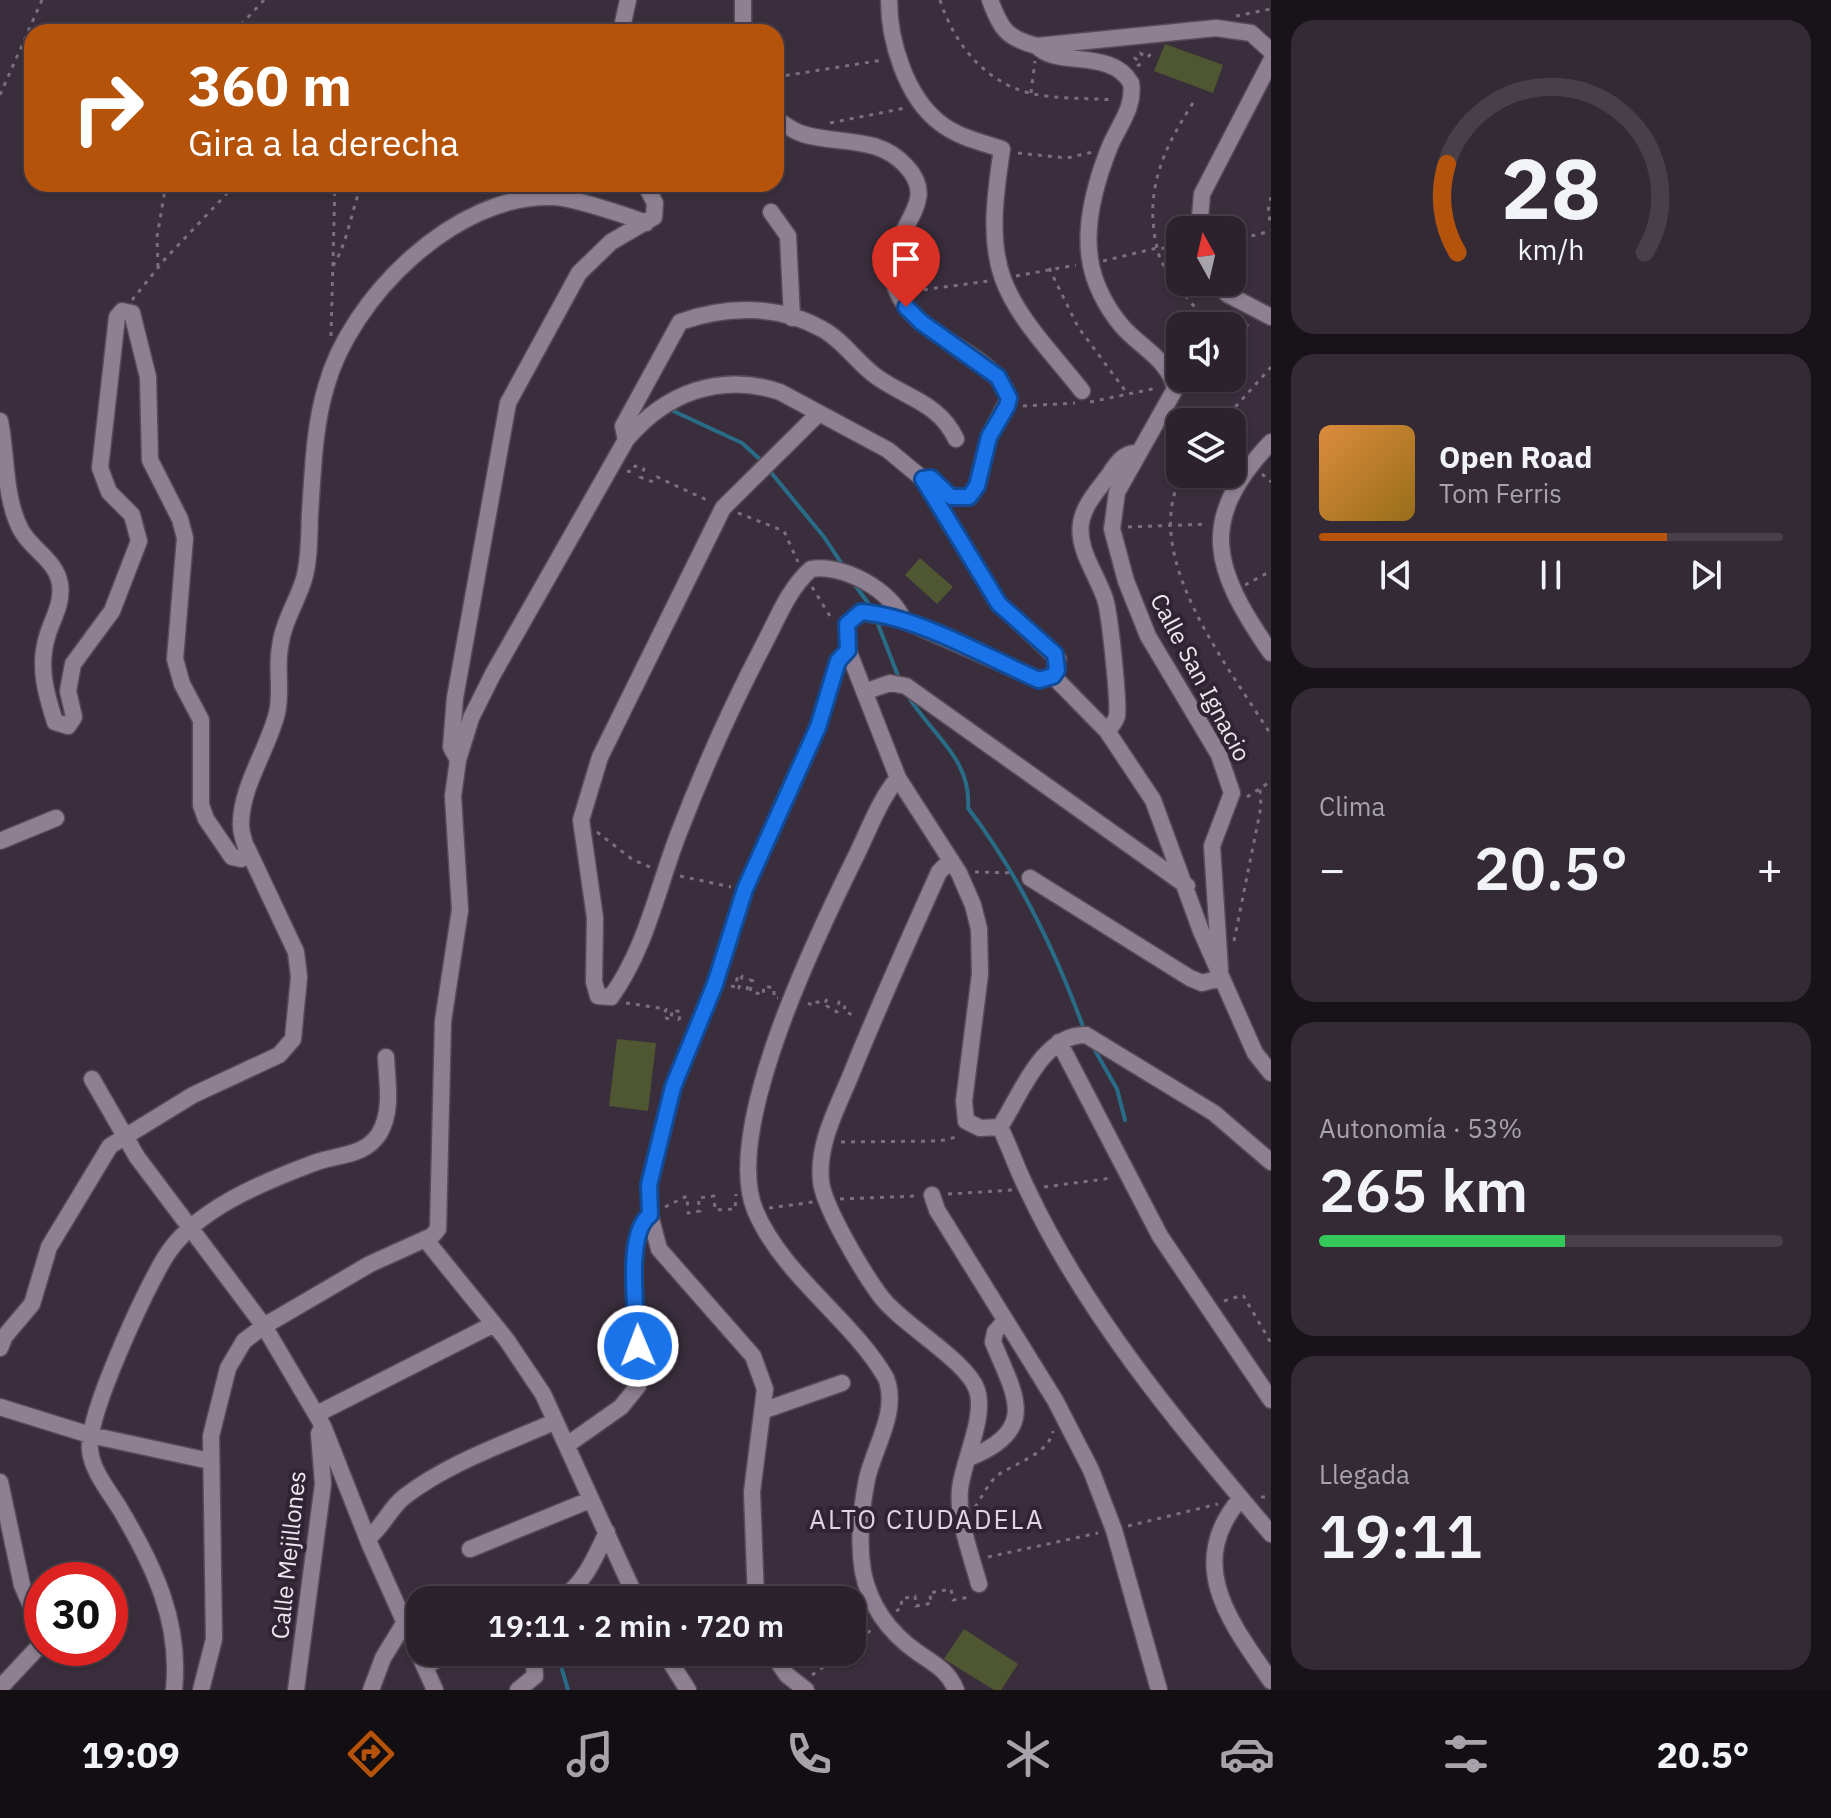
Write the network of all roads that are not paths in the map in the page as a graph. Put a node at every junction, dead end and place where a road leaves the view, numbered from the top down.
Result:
1 (628, 0) edge
2 (743, 0) edge
3 (889, 0) edge
4 (990, 0) edge
5 (623, 24) edge
6 (743, 24) edge
7 (1037, 46) junction
8 (1271, 51) edge
9 (1269, 67) edge
10 (784, 124) edge
11 (649, 192) edge
12 (771, 212) dead end
13 (1200, 216) edge
14 (646, 223) junction
15 (1231, 296) edge
16 (1265, 314) edge
17 (792, 318) junction
18 (1083, 399) road end
19 (819, 413) junction
20 (0, 421) edge
21 (956, 439) dead end
22 (626, 440) junction
23 (1271, 442) edge
24 (1137, 453) junction
25 (923, 479) junction
26 (903, 620) junction
27 (848, 650) junction
28 (1271, 653) edge
29 (1053, 676) junction
30 (864, 692) junction
31 (1107, 731) junction
32 (458, 760) junction
33 (898, 778) junction
34 (56, 818) dead end
35 (0, 841) edge
36 (247, 848) junction
37 (951, 860) junction
38 (1023, 875) road end
39 (1187, 886) junction
40 (1220, 970) junction
41 (1059, 1042) junction
42 (386, 1057) dead end
43 (1271, 1073) edge
44 (92, 1079) dead end
45 (1000, 1127) junction
46 (126, 1137) junction
47 (1271, 1162) edge
48 (932, 1195) road end
49 (650, 1215) junction
50 (190, 1228) junction
51 (425, 1239) junction
52 (1004, 1322) junction
53 (494, 1324) junction
54 (264, 1326) junction
55 (0, 1348) edge
56 (842, 1383) dead end
57 (1271, 1400) edge
58 (0, 1407) edge
59 (765, 1410) junction
60 (320, 1420) junction
61 (554, 1422) junction
62 (90, 1435) junction
63 (567, 1445) junction
64 (971, 1457) junction
65 (210, 1461) junction
66 (0, 1482) edge
67 (1241, 1498) junction
68 (590, 1500) junction
69 (607, 1532) junction
70 (1271, 1534) edge
71 (368, 1538) junction
72 (470, 1549) dead end
73 (979, 1584) road end
74 (576, 1586) edge
75 (631, 1586) edge
76 (755, 1586) edge
77 (24, 1590) edge
78 (405, 1622) joint
79 (24, 1662) edge
80 (424, 1666) edge
81 (536, 1666) edge
82 (673, 1666) edge
83 (783, 1666) edge
84 (1271, 1681) edge
85 (802, 1687) edge
86 (0, 1688) edge
87 (174, 1690) edge
88 (201, 1690) edge
89 (296, 1690) edge
90 (371, 1690) edge
91 (435, 1690) edge
92 (518, 1690) edge
93 (688, 1690) edge
94 (956, 1690) edge
95 (1159, 1690) edge

1 - 5 street
2 - 6 street
3 - 18 street
4 - 7 street
7 - 8 street
7 - 24 street, Calle San Ignacio
9 - 13 street
10 - 25 street
11 - 14 street
12 - 17 street
14 - 32 street
14 - 36 street
15 - 16 street
17 - 21 street
17 - 22 street
19 - 22 street
19 - 25 street
19 - 26 street
20 - 36 street
22 - 32 street
23 - 28 street
24 - 31 street
24 - 40 street, Calle San Ignacio
25 - 29 street
26 - 27 street
26 - 29 street
27 - 30 street
27 - 49 street
29 - 31 street
30 - 33 street
30 - 39 street
31 - 39 street
32 - 51 street
33 - 37 street
33 - 94 street
34 - 35 street
36 - 46 street
37 - 45 street
37 - 64 street
38 - 40 street
39 - 40 street
40 - 43 street
41 - 45 street
41 - 47 street
41 - 57 street
42 - 50 street
44 - 46 street
45 - 67 street
46 - 50 street
46 - 55 street
48 - 52 street
49 - 59 street
49 - 63 street
50 - 54 street
50 - 62 street
51 - 53 street
51 - 54 street
52 - 64 street
52 - 95 street
53 - 60 street
53 - 61 street
54 - 60 street
54 - 65 street
56 - 59 street
58 - 62 street
59 - 76 street
60 - 71 street
60 - 89 street, Calle Mejillones
61 - 63 street
61 - 71 street
62 - 65 street
62 - 87 street
63 - 68 street
64 - 73 street
65 - 88 street
66 - 77 street
67 - 70 street
67 - 84 street
68 - 69 street
68 - 72 street
69 - 74 street
69 - 75 street
71 - 78 street
78 - 90 street
79 - 86 street
80 - 91 street
81 - 92 street
82 - 93 street
83 - 85 street

